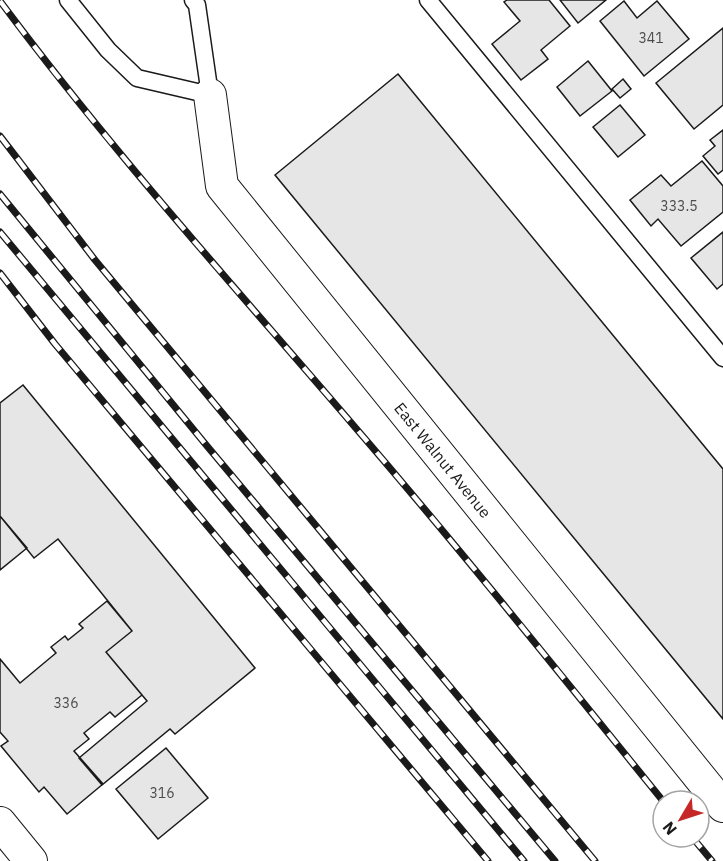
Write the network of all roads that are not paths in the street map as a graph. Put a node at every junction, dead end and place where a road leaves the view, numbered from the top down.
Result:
1 (68, 0) edge
2 (193, 0) edge
3 (428, 0) edge
4 (210, 95) junction
5 (723, 358) edge
6 (723, 806) edge
7 (0, 823) edge
8 (31, 861) edge

1 - 4 lane
2 - 4 lane
3 - 5 lane
4 - 6 street, East Walnut Avenue
7 - 8 street

